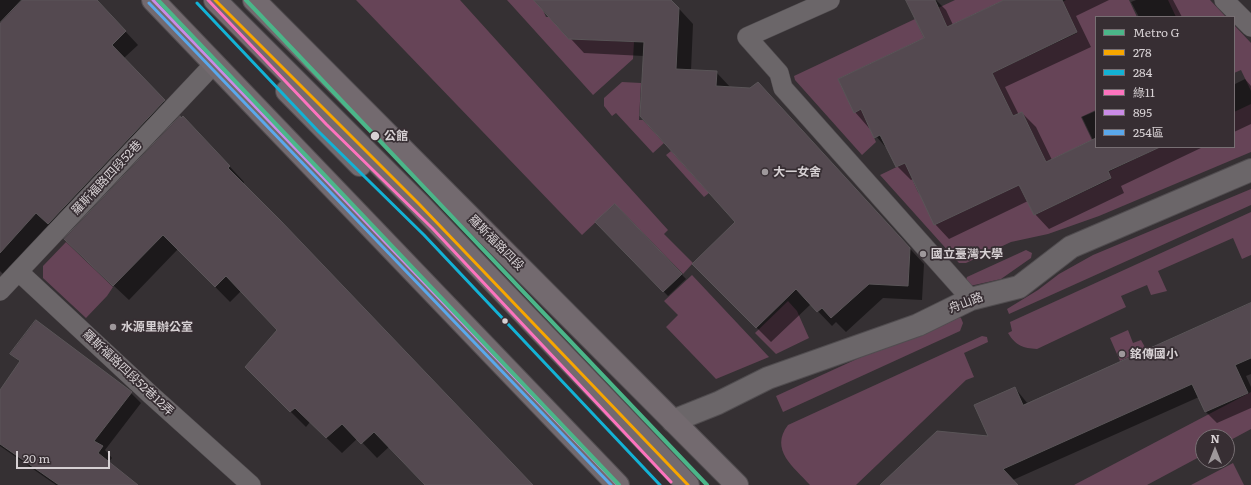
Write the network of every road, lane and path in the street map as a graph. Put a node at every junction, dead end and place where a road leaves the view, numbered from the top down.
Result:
1 (153, 0) edge
2 (201, 0) edge
3 (216, 0) edge
4 (228, 0) edge
5 (254, 0) edge
6 (830, 0) edge
7 (1224, 0) edge
8 (1251, 27) edge
9 (261, 44) junction
10 (214, 64) junction
11 (1251, 170) edge
12 (19, 272) junction
13 (0, 291) edge
14 (971, 299) junction
15 (673, 421) junction
16 (244, 479) edge
17 (618, 485) edge
18 (667, 485) edge
19 (688, 485) edge
20 (737, 485) edge

1 - 10 main road
2 - 18 main road
3 - 9 main road
4 - 9 main road
5 - 15 main road, 羅斯福路四段
6 - 14 lane
7 - 8 lane
9 - 19 main road
10 - 12 lane, 羅斯福路四段52巷
10 - 17 main road
11 - 14 street, 舟山路
12 - 13 lane, 羅斯福路四段52巷
12 - 16 lane, 羅斯福路四段52巷12弄
14 - 15 street, 舟山路
15 - 20 main road, 羅斯福路四段

